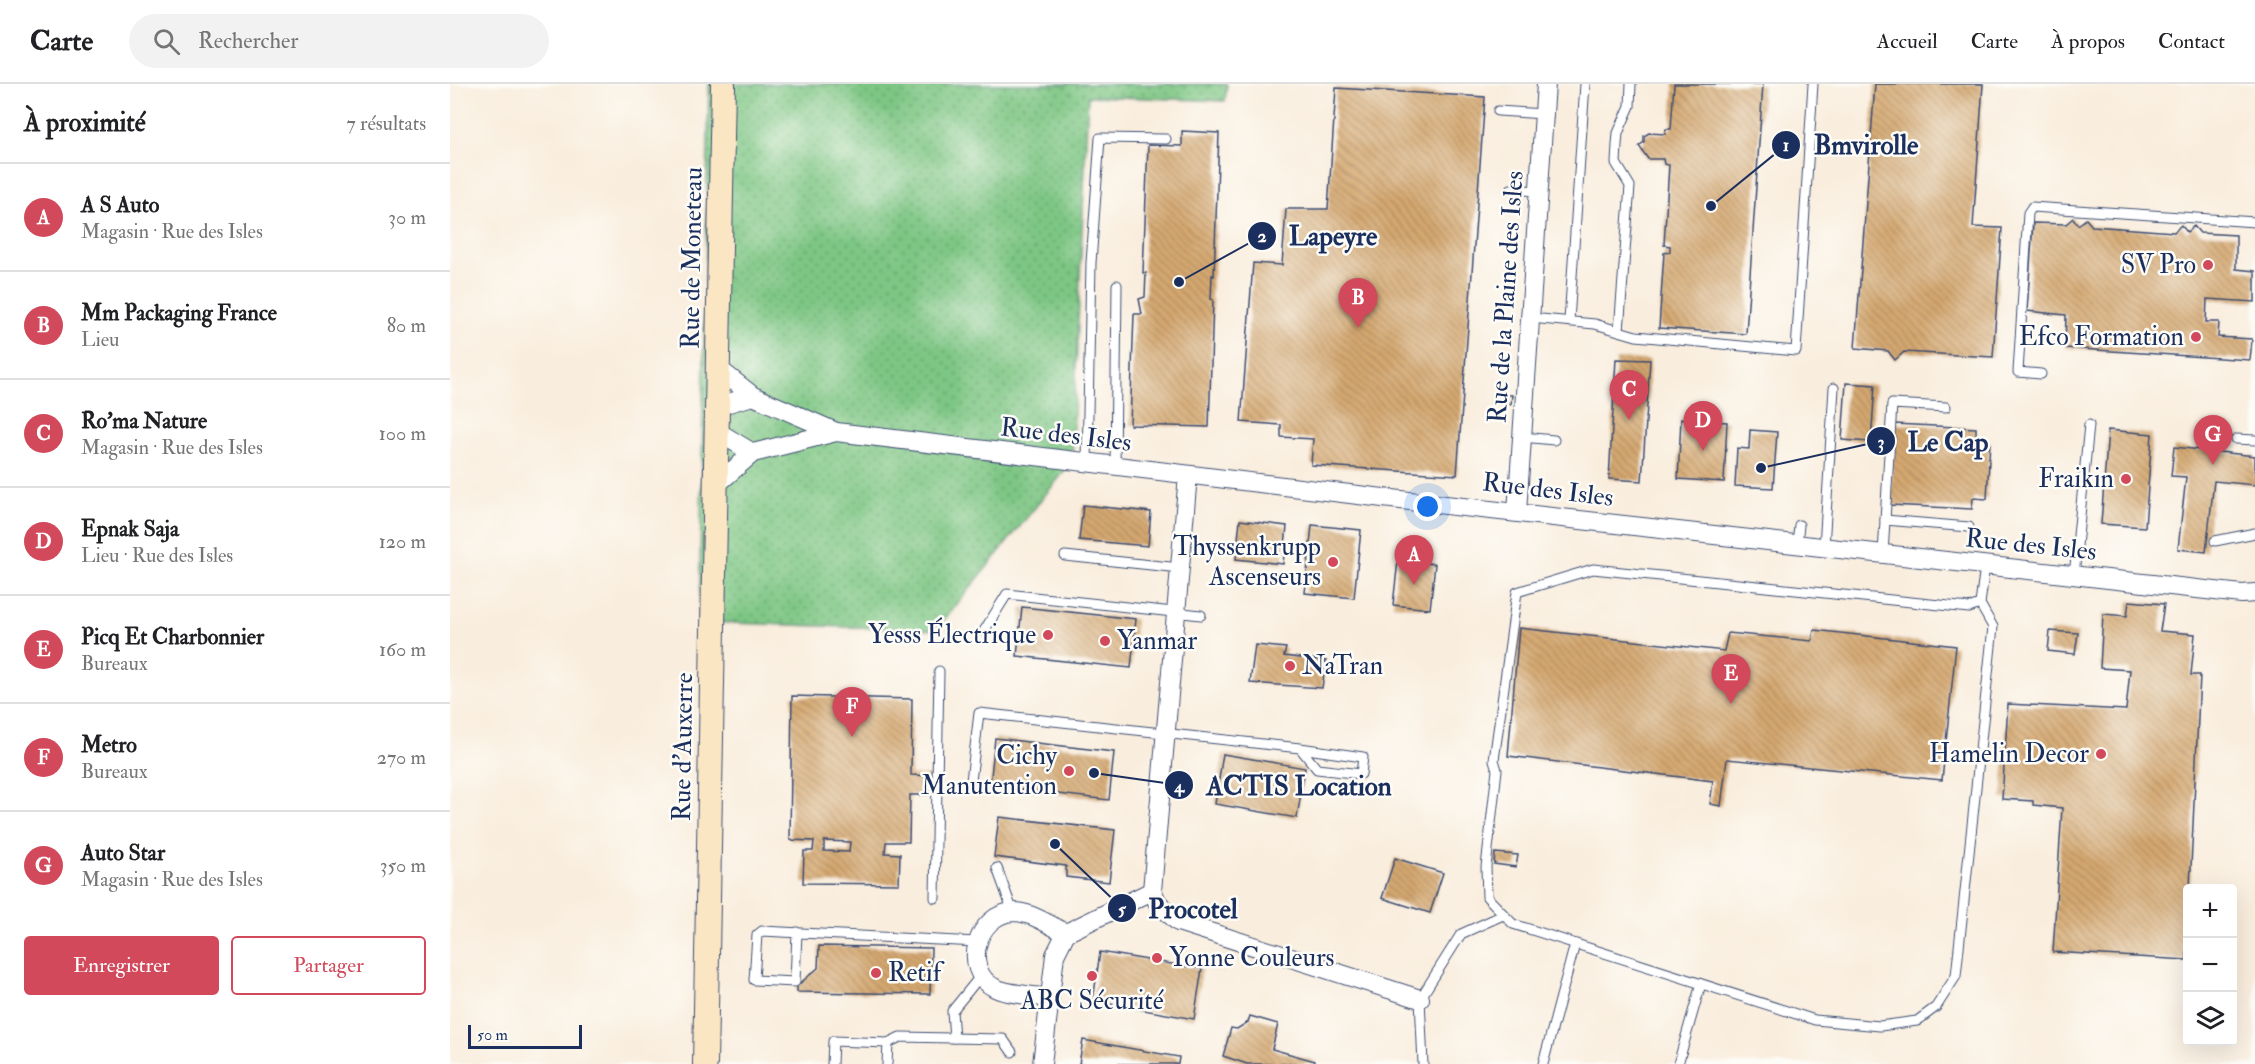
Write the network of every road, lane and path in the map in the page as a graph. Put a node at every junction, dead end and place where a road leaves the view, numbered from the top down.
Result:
1 (723, 84) edge
2 (1546, 84) edge
3 (1585, 84) edge
4 (1631, 84) edge
5 (1813, 84) edge
6 (1498, 111) dead end
7 (1544, 114) junction
8 (1166, 138) dead end
9 (1511, 189) dead end
10 (1538, 191) junction
11 (2255, 222) edge
12 (1117, 285) dead end
13 (1530, 318) junction
14 (1569, 321) junction
15 (1619, 331) junction
16 (719, 369) junction
17 (2041, 374) dead end
18 (1834, 388) dead end
19 (753, 396) junction
20 (718, 406) junction
21 (1946, 407) dead end
22 (2088, 424) dead end
23 (718, 432) junction
24 (837, 432) junction
25 (1522, 437) junction
26 (2236, 439) dead end
27 (1554, 440) dead end
28 (2255, 440) edge
29 (753, 453) junction
30 (1087, 464) junction
31 (1115, 467) junction
32 (1188, 475) junction
33 (717, 484) junction
34 (1517, 512) junction
35 (1885, 520) junction
36 (1969, 527) dead end
37 (2255, 533) edge
38 (2215, 540) dead end
39 (1824, 547) junction
40 (1883, 554) junction
41 (1065, 556) dead end
42 (1985, 566) junction
43 (1180, 568) junction
44 (2074, 576) junction
45 (2255, 593) edge
46 (1980, 604) junction
47 (1176, 613) junction
48 (1201, 615) dead end
49 (984, 631) dead end
50 (939, 671) dead end
51 (1166, 734) junction
52 (1300, 747) junction
53 (971, 782) dead end
54 (997, 867) dead end
55 (1155, 897) junction
56 (935, 898) dead end
57 (1013, 912) junction
58 (1503, 915) junction
59 (1059, 930) junction
60 (798, 932) junction
61 (977, 942) junction
62 (1575, 944) junction
63 (982, 974) junction
64 (1701, 984) junction
65 (1050, 998) junction
66 (1420, 999) junction
67 (954, 1038) junction
68 (888, 1043) junction
69 (1012, 1052) dead end
70 (705, 1064) edge
71 (832, 1064) edge
72 (887, 1064) edge
73 (1042, 1064) edge
74 (1423, 1064) edge
75 (1544, 1064) edge
76 (1678, 1064) edge

1 - 16 main road, Rue de Moneteau
2 - 7 street, Rue de la Plaine des Isles
3 - 14 lane
4 - 15 lane
5 - 15 lane
6 - 7 lane
7 - 10 street, Rue de la Plaine des Isles
8 - 30 lane
9 - 10 lane
10 - 13 street, Rue de la Plaine des Isles
11 - 17 lane
12 - 31 lane
13 - 14 lane
13 - 25 street, Rue de la Plaine des Isles
14 - 15 lane
16 - 19 street, Rue des Isles
16 - 20 main road, Rue de Moneteau
18 - 39 lane
19 - 20 street
19 - 24 street, Rue des Isles
20 - 23 main road, Rue de Moneteau
21 - 35 lane
22 - 44 lane
23 - 29 street
23 - 33 main road, Rue d'Auxerre
24 - 29 street, Rue des Isles
24 - 30 street, Rue des Isles
25 - 27 lane
25 - 34 street, Rue de la Plaine des Isles
26 - 28 lane
29 - 33 street, Rue des Isles
30 - 31 street, Rue des Isles
31 - 32 street, Rue des Isles
32 - 34 street, Rue des Isles
32 - 43 street
33 - 70 main road, Rue d'Auxerre
34 - 39 street, Rue des Isles
35 - 36 lane
35 - 40 lane
37 - 38 lane
39 - 40 street, Rue des Isles
40 - 42 street, Rue des Isles
41 - 43 lane
42 - 44 street, Rue des Isles
42 - 46 lane
43 - 47 street
44 - 45 street, Rue des Isles
46 - 58 lane
46 - 64 lane
47 - 48 lane
47 - 49 lane
47 - 51 street
50 - 56 lane
51 - 52 lane
51 - 53 lane
51 - 55 street
52 - 52 lane
54 - 57 lane
55 - 59 street
55 - 66 street
57 - 59 street
57 - 61 street
58 - 62 lane
58 - 66 lane
59 - 65 street
60 - 60 lane
60 - 61 lane
61 - 63 street
62 - 64 lane
62 - 75 lane
63 - 65 street
63 - 67 lane
64 - 76 lane
65 - 73 street
66 - 74 lane
67 - 68 lane
67 - 69 lane
68 - 71 lane
68 - 72 lane

